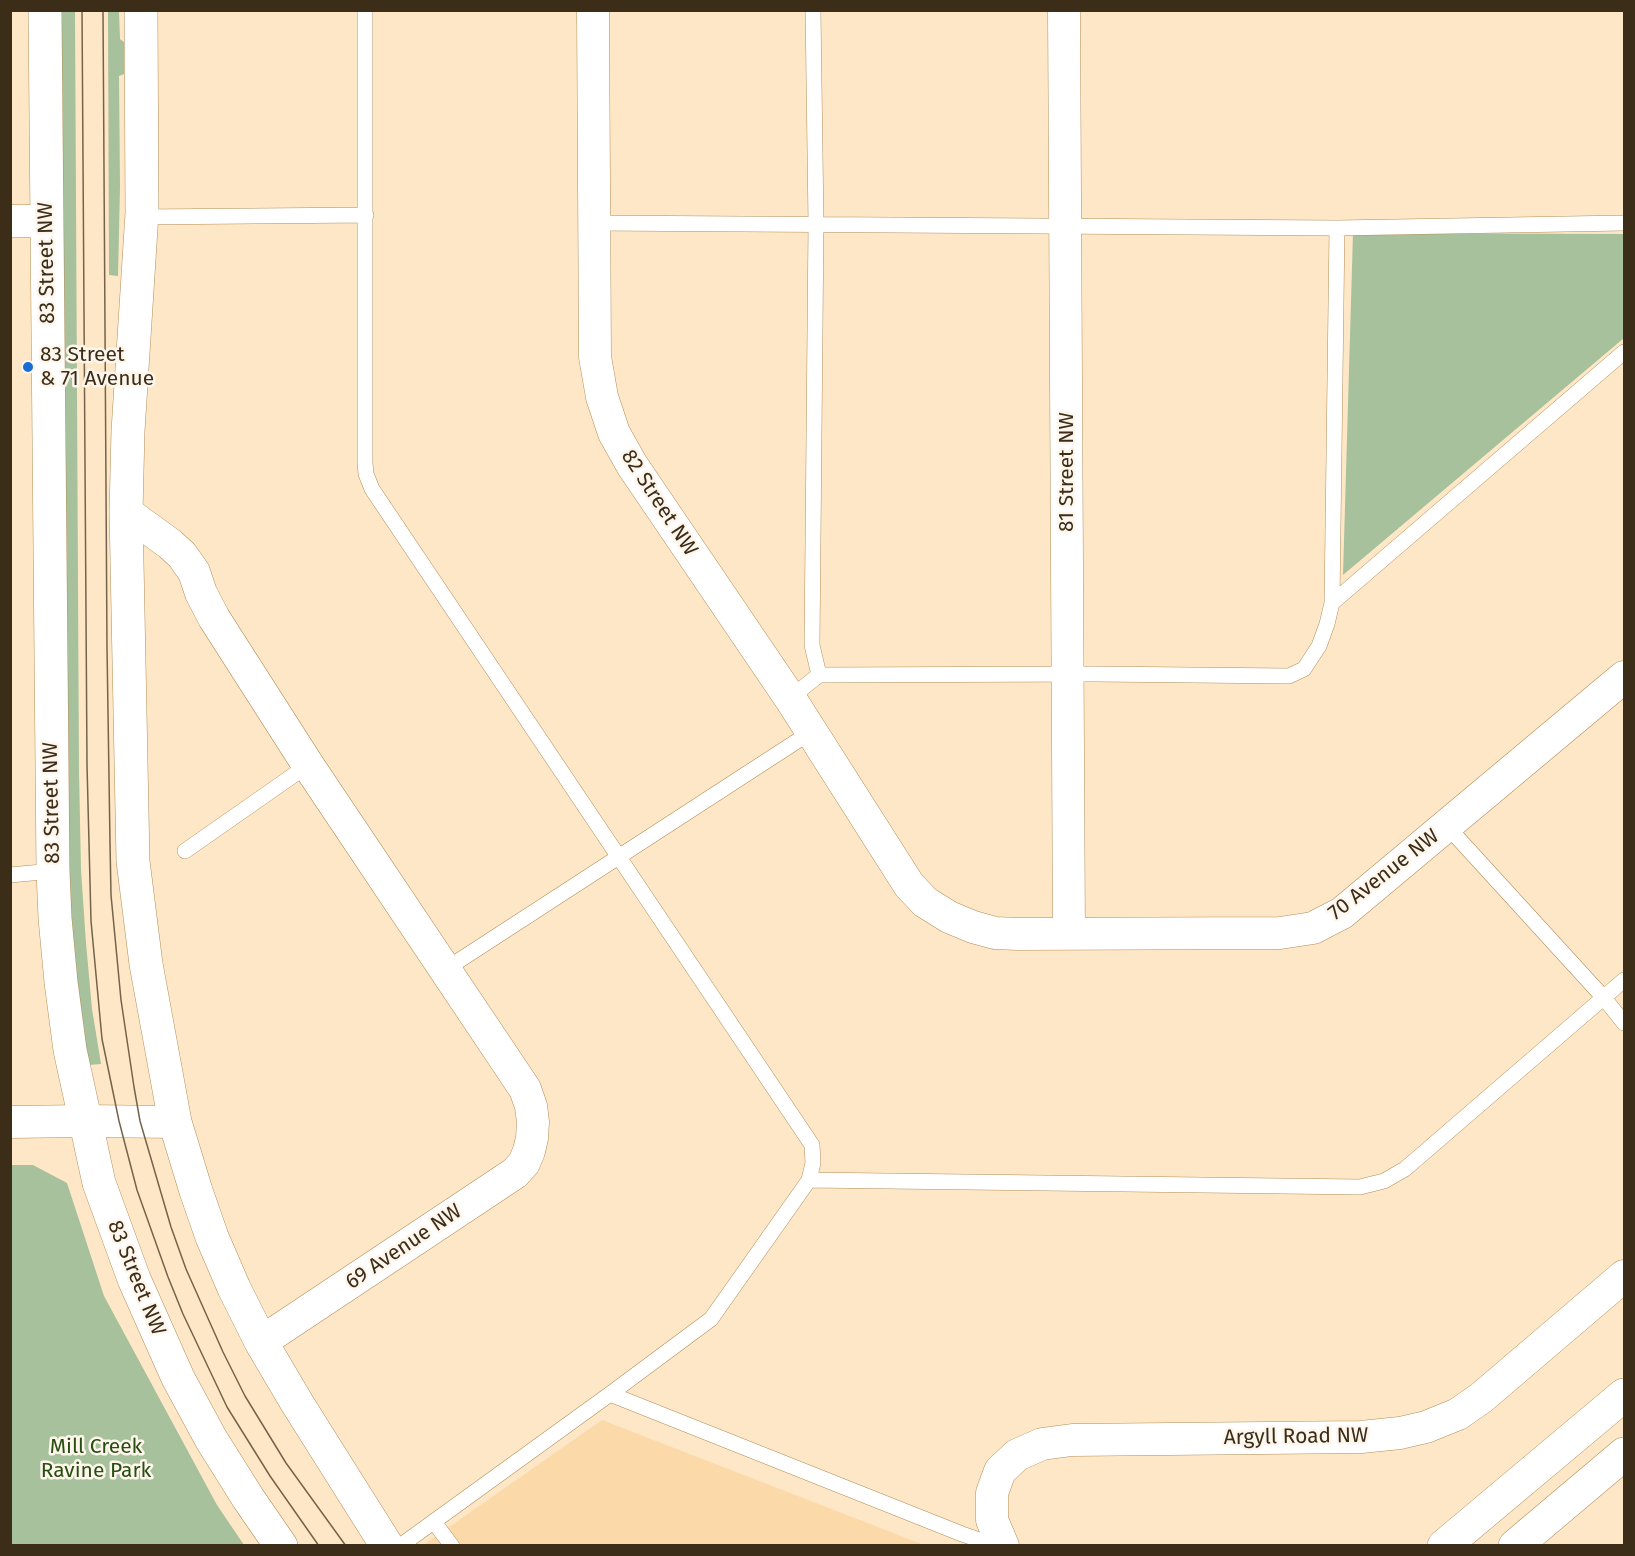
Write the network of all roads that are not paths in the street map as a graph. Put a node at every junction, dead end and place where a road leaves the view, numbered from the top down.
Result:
1 (45, 10) edge
2 (141, 10) edge
3 (365, 10) edge
4 (593, 10) edge
5 (813, 10) edge
6 (1064, 10) edge
7 (366, 215) junction
8 (141, 217) junction
9 (10, 220) edge
10 (47, 221) junction
11 (594, 223) junction
12 (1624, 223) edge
13 (816, 224) junction
14 (1065, 225) junction
15 (1336, 228) junction
16 (1624, 352) edge
17 (126, 512) junction
18 (1332, 603) junction
19 (1068, 674) junction
20 (819, 675) junction
21 (1624, 677) edge
22 (790, 698) junction
23 (811, 732) junction
24 (308, 765) junction
25 (1446, 825) junction
26 (185, 851) dead end
27 (619, 856) junction
28 (52, 871) junction
29 (10, 875) edge
30 (949, 917) joint
31 (1069, 934) junction
32 (446, 969) junction
33 (1624, 980) edge
34 (1604, 998) junction
35 (1624, 1023) edge
36 (84, 1121) junction
37 (10, 1122) edge
38 (176, 1122) junction
39 (808, 1180) junction
40 (1624, 1276) edge
41 (261, 1342) junction
42 (610, 1394) junction
43 (1624, 1395) edge
44 (1624, 1454) edge
45 (434, 1522) junction
46 (281, 1545) edge
47 (387, 1545) edge
48 (400, 1545) edge
49 (452, 1545) edge
50 (1003, 1545) edge
51 (1444, 1545) edge
52 (1515, 1545) edge

1 - 10 main road, 83 Street NW
2 - 8 main road
3 - 7 lane
4 - 11 street, 82 Street NW
5 - 13 lane
6 - 14 street, 81 Street NW
7 - 8 lane
7 - 27 lane
8 - 17 main road
9 - 10 street
10 - 28 main road, 83 Street NW
11 - 13 lane
11 - 22 street, 82 Street NW
12 - 15 lane
13 - 14 lane
13 - 20 lane
14 - 15 lane
14 - 19 street, 81 Street NW
15 - 18 lane
16 - 18 lane
17 - 24 street
17 - 38 main road
18 - 19 lane
19 - 20 lane
19 - 31 street, 81 Street NW
20 - 22 lane
21 - 25 street, 70 Avenue NW
22 - 23 street, 82 Street NW
23 - 27 lane
23 - 30 street, 82 Street NW
24 - 26 lane
24 - 32 street
25 - 31 street, 70 Avenue NW
25 - 34 lane
27 - 32 lane
27 - 39 lane
28 - 29 lane
28 - 36 main road, 83 Street NW
30 - 31 street, 70 Avenue NW
32 - 41 street, 69 Avenue NW
33 - 34 lane
34 - 35 lane
34 - 39 lane
36 - 37 street
36 - 38 street
36 - 46 main road, 83 Street NW
38 - 41 main road
39 - 42 lane
40 - 50 street, Argyll Road NW
41 - 47 main road
42 - 45 lane
42 - 50 lane
43 - 51 main road
44 - 52 main road
45 - 48 lane
45 - 49 lane

